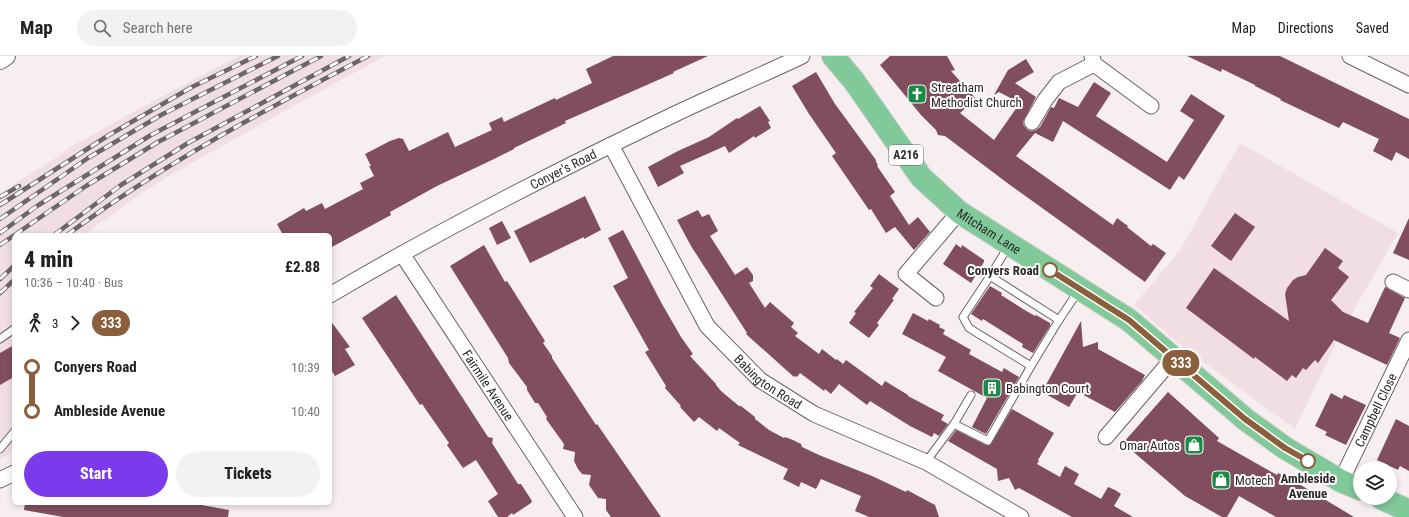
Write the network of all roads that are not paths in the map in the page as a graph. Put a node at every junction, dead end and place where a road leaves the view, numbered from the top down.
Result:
1 (6, 56) edge
2 (802, 56) edge
3 (833, 56) edge
4 (1350, 56) edge
5 (0, 60) edge
6 (1093, 60) edge
7 (1409, 85) edge
8 (1151, 106) dead end
9 (1032, 122) dead end
10 (611, 145) junction
11 (959, 212) junction
12 (1010, 244) junction
13 (402, 254) junction
14 (990, 276) junction
15 (1393, 282) dead end
16 (1080, 289) junction
17 (1409, 290) edge
18 (332, 294) edge
19 (936, 298) dead end
20 (1059, 320) junction
21 (12, 330) edge
22 (0, 339) edge
23 (1409, 340) edge
24 (1174, 357) junction
25 (1031, 366) junction
26 (971, 395) dead end
27 (954, 424) junction
28 (12, 434) edge
29 (1106, 437) dead end
30 (0, 449) edge
31 (926, 462) junction
32 (12, 474) edge
33 (0, 480) edge
34 (1351, 485) edge
35 (1397, 505) edge
36 (1409, 510) edge
37 (575, 517) edge
38 (1022, 517) edge

1 - 5 street
2 - 10 street, Conyer's Road
3 - 11 main road, Mitcham Lane / A216
4 - 7 street
6 - 8 street
6 - 9 street
10 - 13 street, Conyer's Road
10 - 31 street, Babington Road
11 - 12 main road, Mitcham Lane / A216
11 - 19 street
12 - 14 lane
12 - 16 main road, Mitcham Lane / A216
13 - 18 street, Conyer's Road
13 - 37 street, Fairmile Avenue
14 - 20 lane
14 - 25 lane
15 - 17 street
16 - 20 lane
16 - 24 main road, Mitcham Lane / A216
20 - 25 lane
21 - 22 lane
23 - 34 street, Campbell Close
24 - 29 street
24 - 34 main road, Mitcham Lane / A216
25 - 27 lane
26 - 27 lane
27 - 31 lane
28 - 30 lane
31 - 38 street, Babington Road
32 - 33 street
35 - 36 main road

